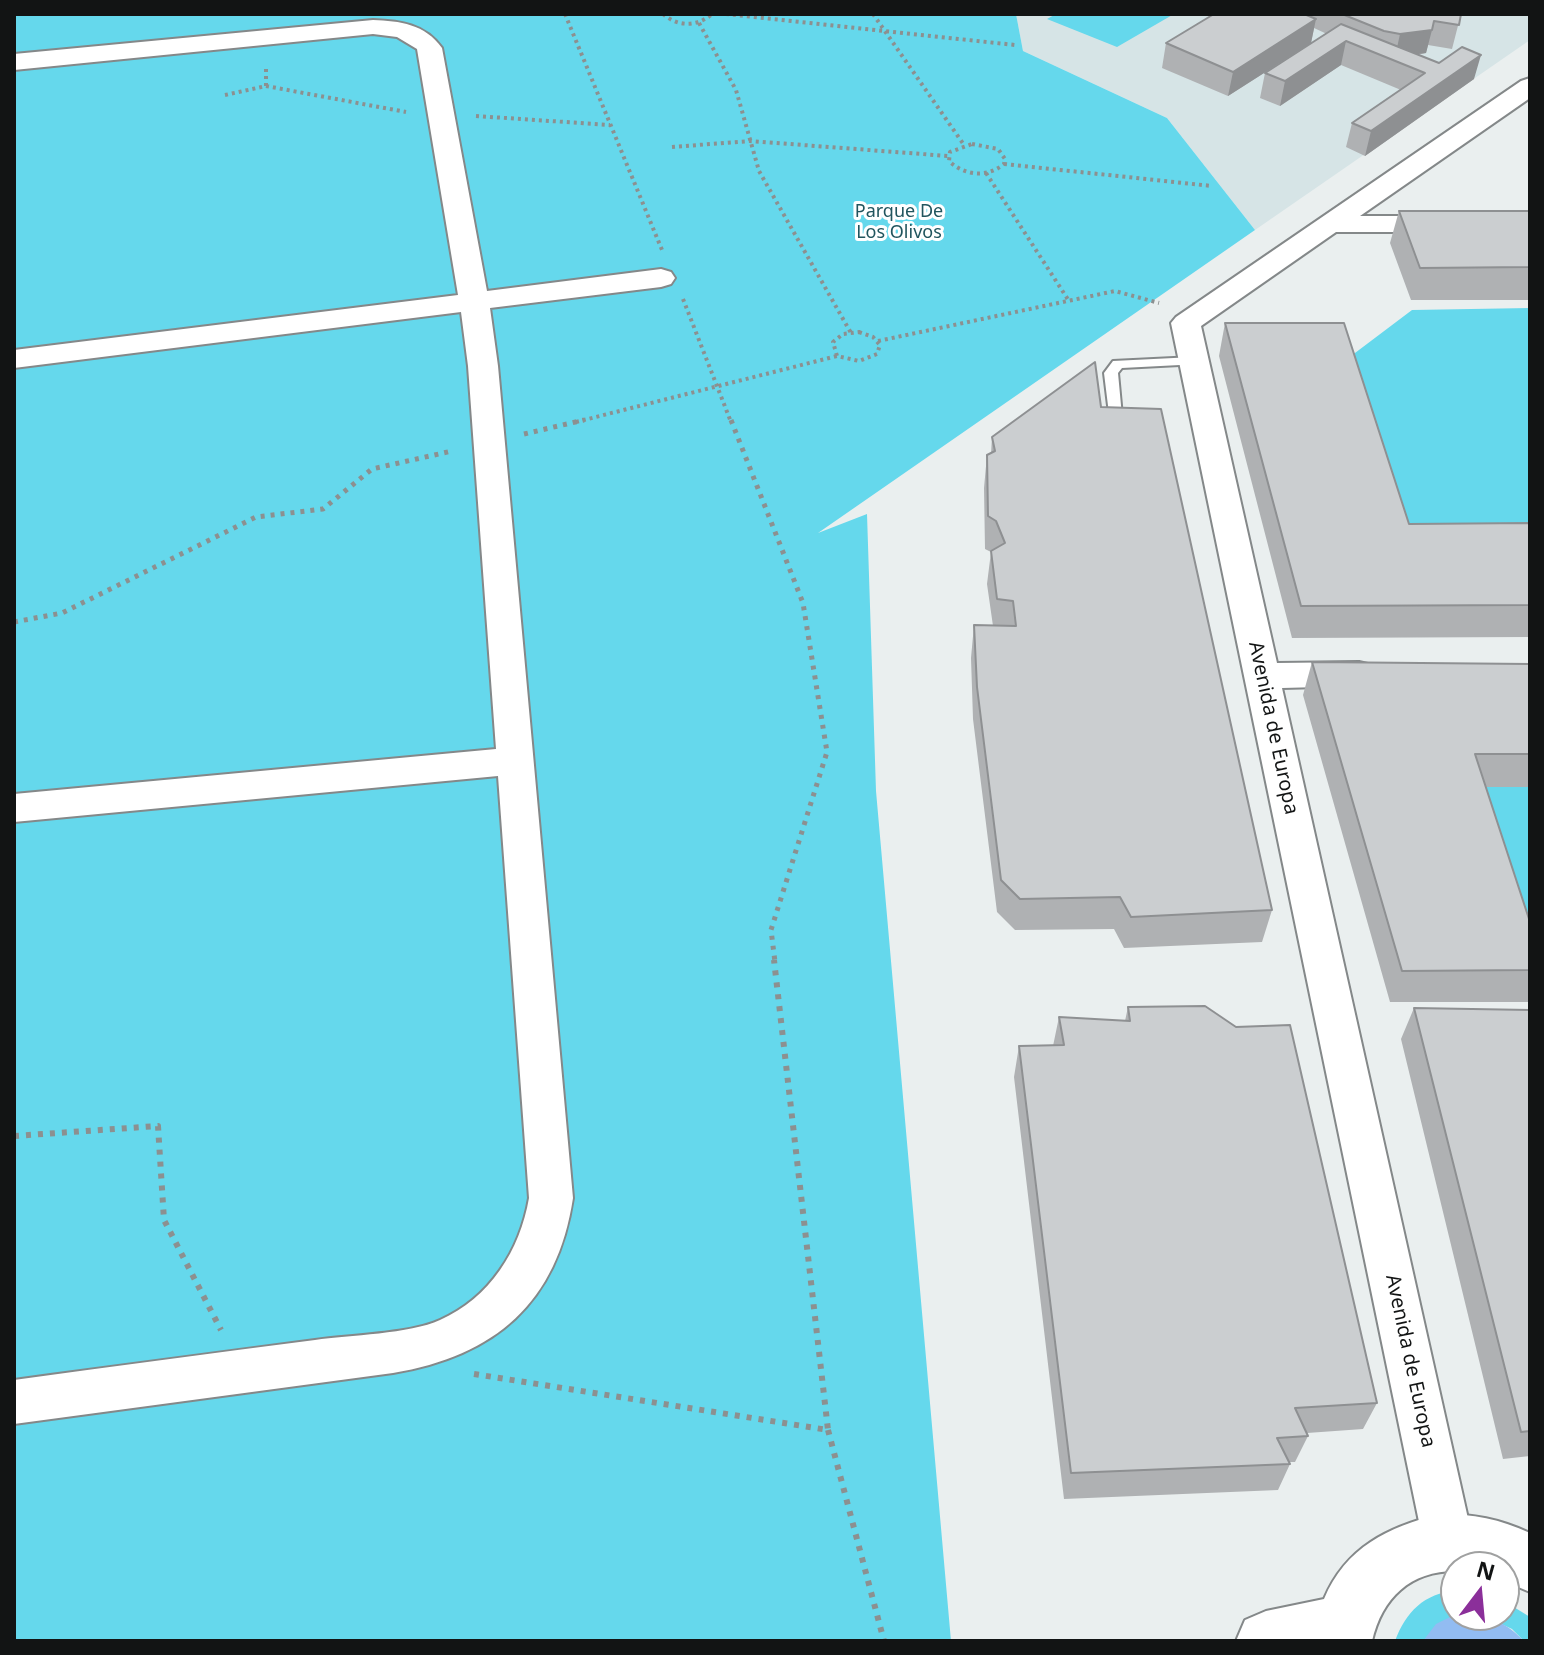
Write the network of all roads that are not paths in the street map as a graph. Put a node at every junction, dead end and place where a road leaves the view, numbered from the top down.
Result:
1 (14, 62) edge
2 (1530, 86) edge
3 (1330, 224) junction
4 (1530, 224) edge
5 (668, 273) road end
6 (474, 303) junction
7 (14, 359) edge
8 (1194, 361) junction
9 (1116, 427) edge
10 (1388, 674) edge
11 (1262, 676) junction
12 (516, 761) junction
13 (14, 808) edge
14 (14, 1402) edge
15 (1448, 1541) junction
16 (1530, 1563) edge
17 (1343, 1633) edge
18 (1266, 1641) edge

1 - 6 street
2 - 3 street
3 - 4 street
3 - 8 street, Avenida de Europa
5 - 6 street
6 - 7 street
6 - 12 street
8 - 9 lane
8 - 11 street, Avenida de Europa
10 - 11 street
11 - 15 street, Avenida de Europa
12 - 13 street
12 - 14 street
15 - 16 street
15 - 17 street
17 - 18 street

